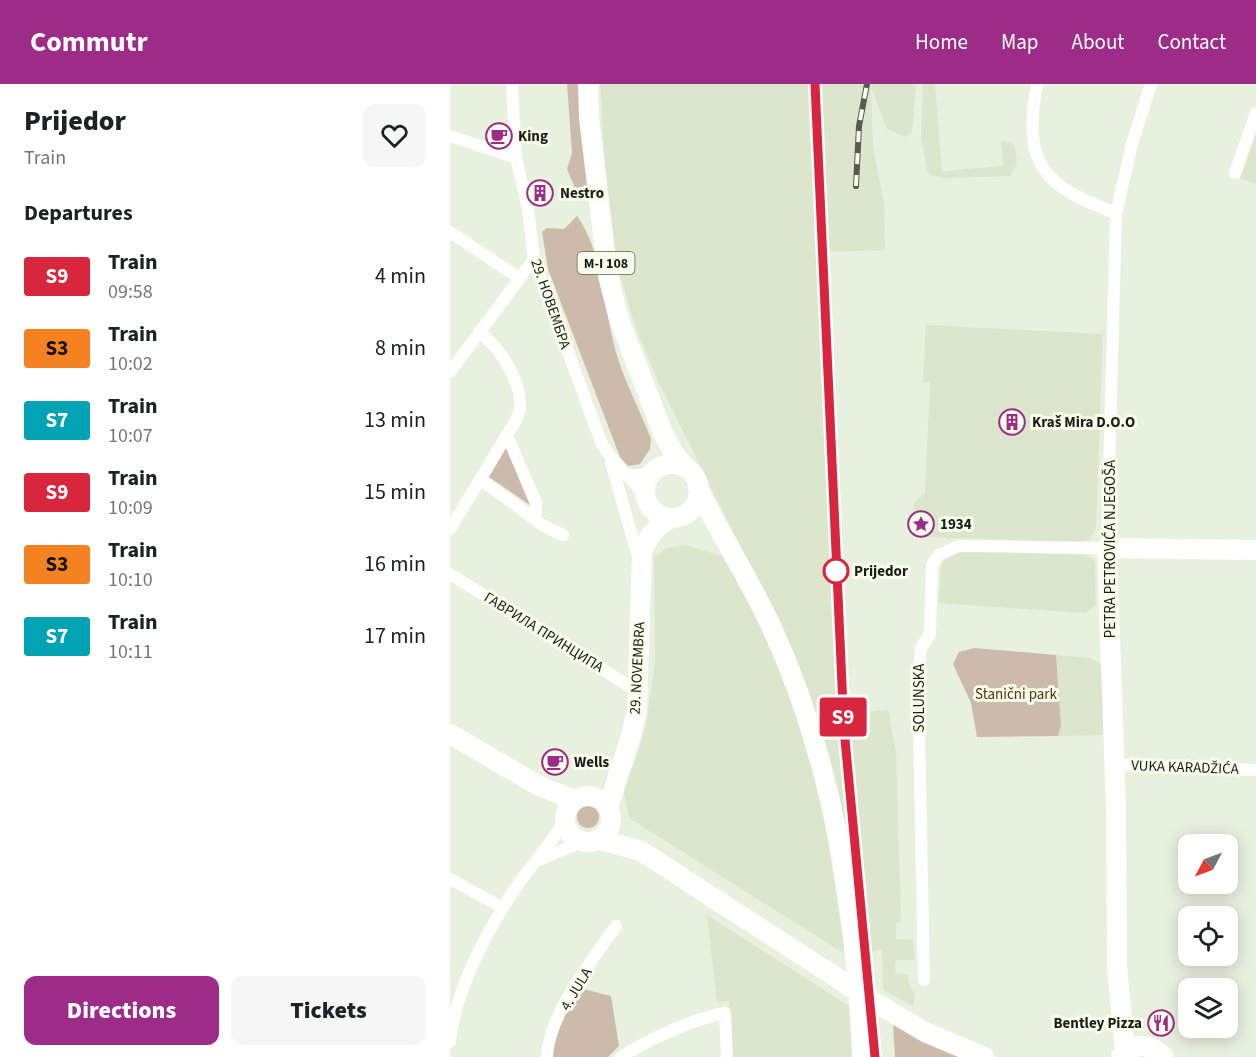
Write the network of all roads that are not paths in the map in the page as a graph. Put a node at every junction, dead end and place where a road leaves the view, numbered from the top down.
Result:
1 (512, 84) edge
2 (588, 84) edge
3 (1037, 84) edge
4 (1151, 84) edge
5 (1256, 112) edge
6 (450, 136) edge
7 (516, 158) junction
8 (1235, 173) dead end
9 (1116, 213) junction
10 (450, 232) edge
11 (534, 259) junction
12 (519, 278) junction
13 (479, 332) junction
14 (450, 372) edge
15 (663, 434) junction
16 (507, 435) junction
17 (609, 458) junction
18 (686, 468) junction
19 (656, 469) junction
20 (627, 474) junction
21 (480, 479) junction
22 (699, 488) junction
23 (646, 500) junction
24 (678, 516) junction
25 (536, 520) junction
26 (450, 529) edge
27 (720, 529) junction
28 (563, 535) dead end
29 (647, 540) junction
30 (1107, 548) junction
31 (1256, 550) edge
32 (640, 567) junction
33 (450, 574) edge
34 (638, 691) junction
35 (450, 734) edge
36 (1114, 764) junction
37 (620, 766) junction
38 (1256, 770) edge
39 (572, 808) junction
40 (609, 811) junction
41 (590, 840) junction
42 (641, 851) junction
43 (537, 860) junction
44 (450, 879) edge
45 (503, 908) junction
46 (616, 926) dead end
47 (924, 980) dead end
48 (452, 1014) edge
49 (1123, 1018) junction
50 (450, 1042) edge
51 (1158, 1052) edge
52 (1123, 1054) edge
53 (547, 1057) edge
54 (621, 1057) edge
55 (727, 1057) edge
56 (862, 1057) edge
57 (984, 1057) edge

1 - 7 street, 29. НОВЕМБРА
2 - 15 main road, M-I 108
3 - 9 street
4 - 9 street, PETRA PETROVIĆA NJEGOŠA
5 - 8 street
6 - 7 street
7 - 11 street, 29. НОВЕМБРА
9 - 30 street, PETRA PETROVIĆA NJEGOŠA
10 - 12 street
11 - 12 street
11 - 17 street, 29. НОВЕМБРА
12 - 13 street
13 - 14 street
13 - 16 street
15 - 18 main road, M-I 108
15 - 19 main road, M-I 108
16 - 21 street
16 - 25 street
17 - 20 street, 29. НОВЕМБРА
17 - 32 street, 29. NOVEMBRA
18 - 19 main road
18 - 22 main road, M-I 108
19 - 20 street
19 - 23 main road, M-I 108
20 - 23 street
21 - 25 street
21 - 26 street
22 - 24 main road
22 - 27 main road, M-I 108
23 - 24 main road
23 - 29 main road, 29. NOVEMBRA
24 - 27 main road
24 - 29 main road
25 - 28 street
27 - 56 main road, M-I 108
29 - 32 main road, 29. NOVEMBRA
30 - 31 main road
30 - 36 main road, PETRA PETROVIĆA NJEGOŠA
30 - 47 street, SOLUNSKA
32 - 34 main road, 29. NOVEMBRA
33 - 34 street, ГАВРИЛА ПРИНЦИПА
34 - 37 main road, 29. NOVEMBRA
35 - 39 main road
36 - 38 street, VUKA KARADŽIĆA
36 - 49 main road, PETRA PETROVIĆA NJEGOŠA
37 - 39 main road
37 - 40 main road, 29. NOVEMBRA
39 - 40 main road
39 - 41 main road
39 - 43 street
40 - 41 main road
40 - 42 main road
41 - 42 main road
41 - 43 street
42 - 57 main road
43 - 45 street
44 - 45 street
45 - 48 street
46 - 53 street, 4. JULA
48 - 50 street
49 - 51 main road
49 - 52 main road, PETRA PETROVIĆA NJEGOŠA
51 - 52 main road
54 - 55 street

